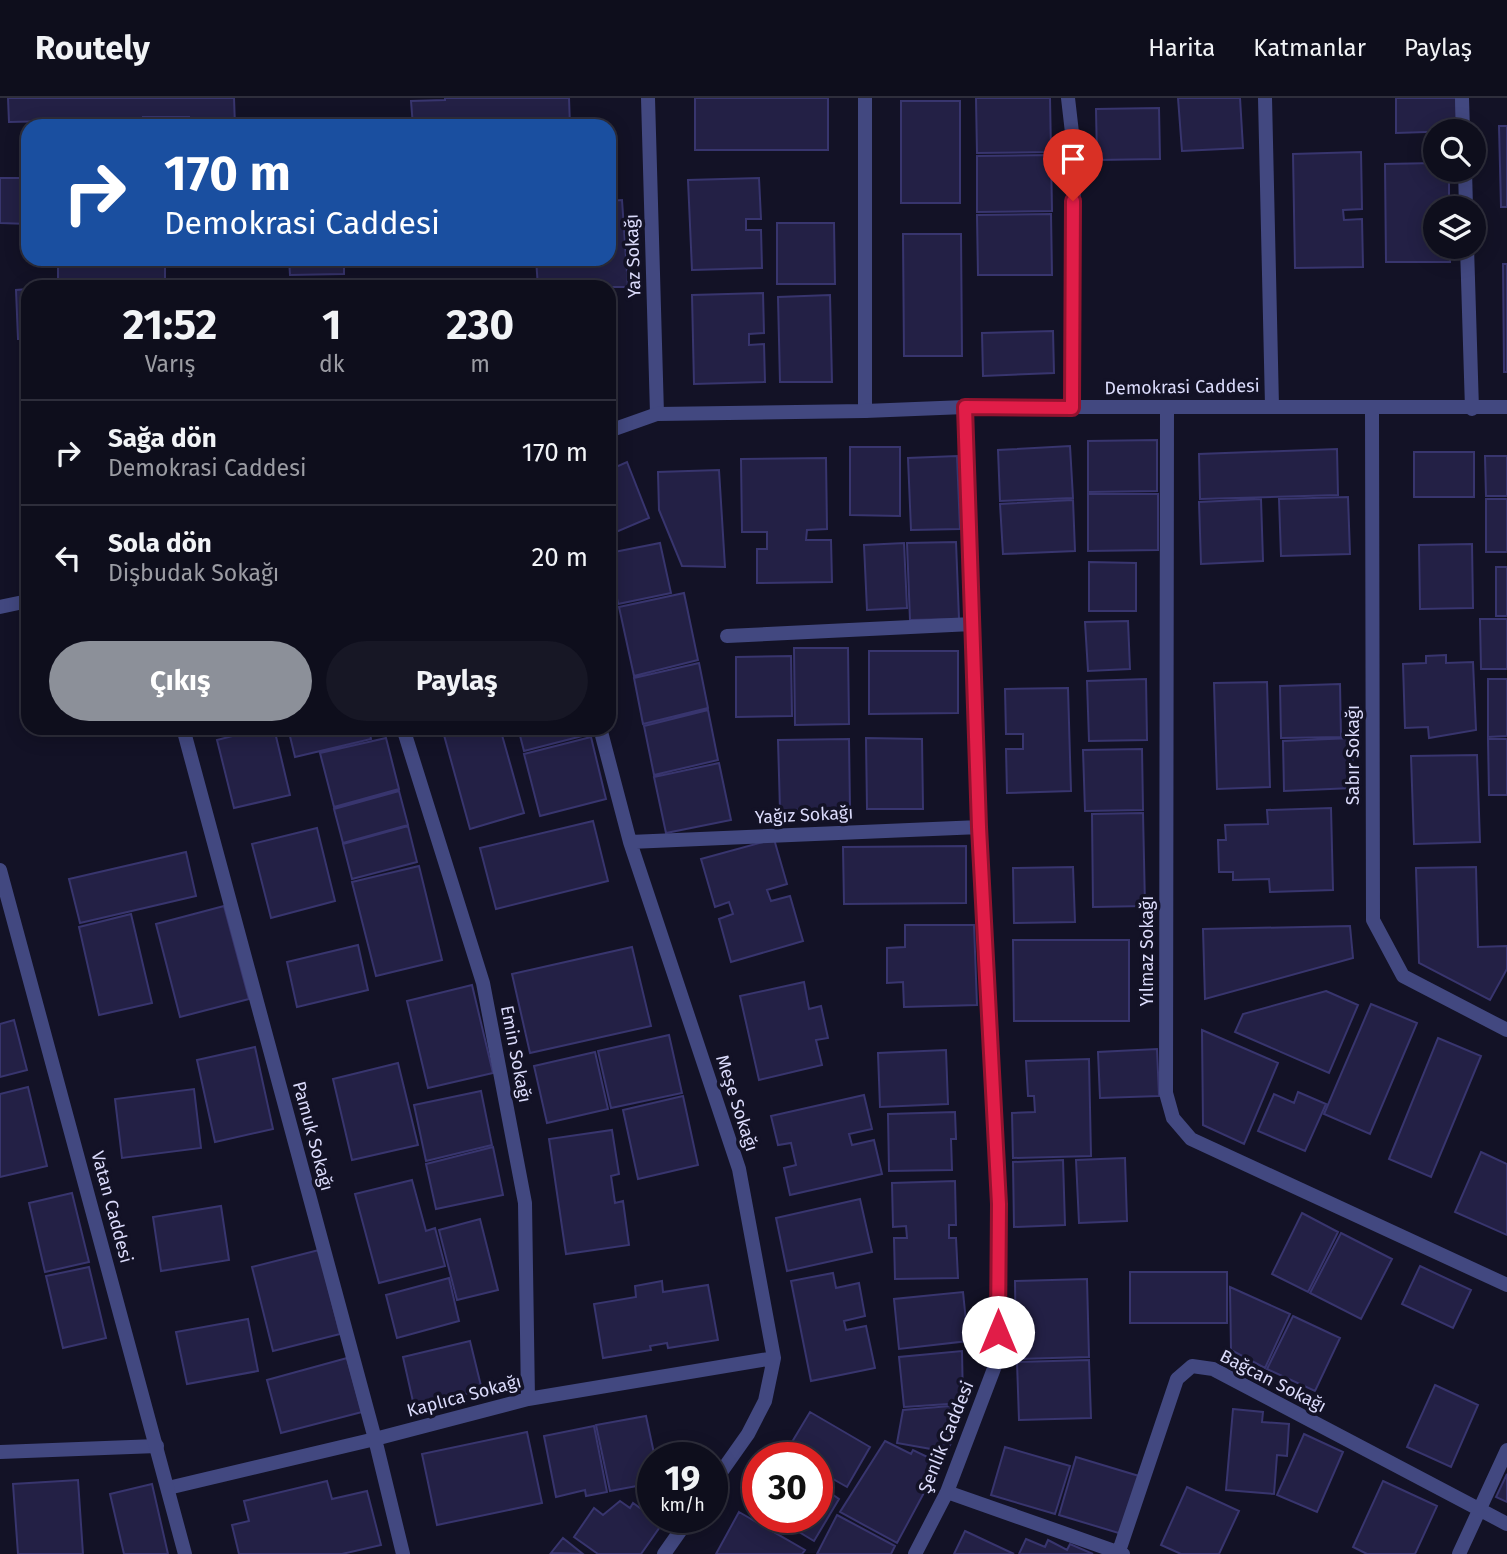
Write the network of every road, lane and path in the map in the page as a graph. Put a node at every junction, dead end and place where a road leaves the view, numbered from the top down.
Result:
1 (648, 98) edge
2 (865, 98) edge
3 (1068, 98) edge
4 (1265, 98) edge
5 (1462, 98) edge
6 (1463, 119) edge
7 (1467, 259) edge
8 (1272, 406) junction
9 (965, 407) junction
10 (1167, 407) junction
11 (1507, 407) edge
12 (1072, 408) junction
13 (1372, 409) junction
14 (1472, 409) junction
15 (865, 411) junction
16 (657, 414) junction
17 (616, 429) edge
18 (21, 602) edge
19 (0, 607) edge
20 (972, 624) junction
21 (727, 636) dead end
22 (185, 735) edge
23 (405, 735) edge
24 (602, 735) edge
25 (979, 827) junction
26 (630, 842) junction
27 (0, 870) edge
28 (1507, 1030) edge
29 (1507, 1285) edge
30 (774, 1358) junction
31 (527, 1399) junction
32 (374, 1439) junction
33 (157, 1446) junction
34 (1507, 1450) edge
35 (0, 1452) edge
36 (728, 1462) edge
37 (168, 1488) junction
38 (947, 1492) junction
39 (1479, 1511) junction
40 (1507, 1524) edge
41 (679, 1533) edge
42 (1120, 1553) edge
43 (185, 1554) edge
44 (403, 1554) edge
45 (664, 1554) edge
46 (915, 1554) edge
47 (1459, 1554) edge

1 - 16 street, Yaz Sokağı
2 - 15 street
3 - 12 street
4 - 8 street
5 - 6 street
7 - 14 street
8 - 10 street, Demokrasi Caddesi
8 - 13 street, Demokrasi Caddesi
9 - 12 street, Demokrasi Caddesi
9 - 15 street, Demokrasi Caddesi
9 - 20 street, Şenlik Caddesi
10 - 12 street, Demokrasi Caddesi
10 - 29 street, Yılmaz Sokağı
11 - 14 street, Demokrasi Caddesi
13 - 14 street, Demokrasi Caddesi
13 - 28 street, Sabır Sokağı
15 - 16 street, Demokrasi Caddesi
16 - 17 street, Demokrasi Caddesi
18 - 19 street
20 - 21 street
20 - 25 street, Şenlik Caddesi
22 - 32 street, Pamuk Sokağı
23 - 31 street, Emin Sokağı
24 - 26 street, Meşe Sokağı
25 - 26 street, Yağız Sokağı
25 - 38 street, Şenlik Caddesi
26 - 30 street, Meşe Sokağı
27 - 33 street, Vatan Caddesi
30 - 31 street, Kaplıca Sokağı
30 - 36 street, Meşe Sokağı
31 - 32 street, Kaplıca Sokağı
32 - 37 street, Kaplıca Sokağı
32 - 44 street, Pamuk Sokağı
33 - 35 street
33 - 37 street, Vatan Caddesi
34 - 39 street
37 - 43 street, Vatan Caddesi
38 - 42 street
38 - 46 street, Şenlik Caddesi
39 - 40 street, Bağcan Sokağı
39 - 42 street, Bağcan Sokağı
39 - 47 street
41 - 45 street

